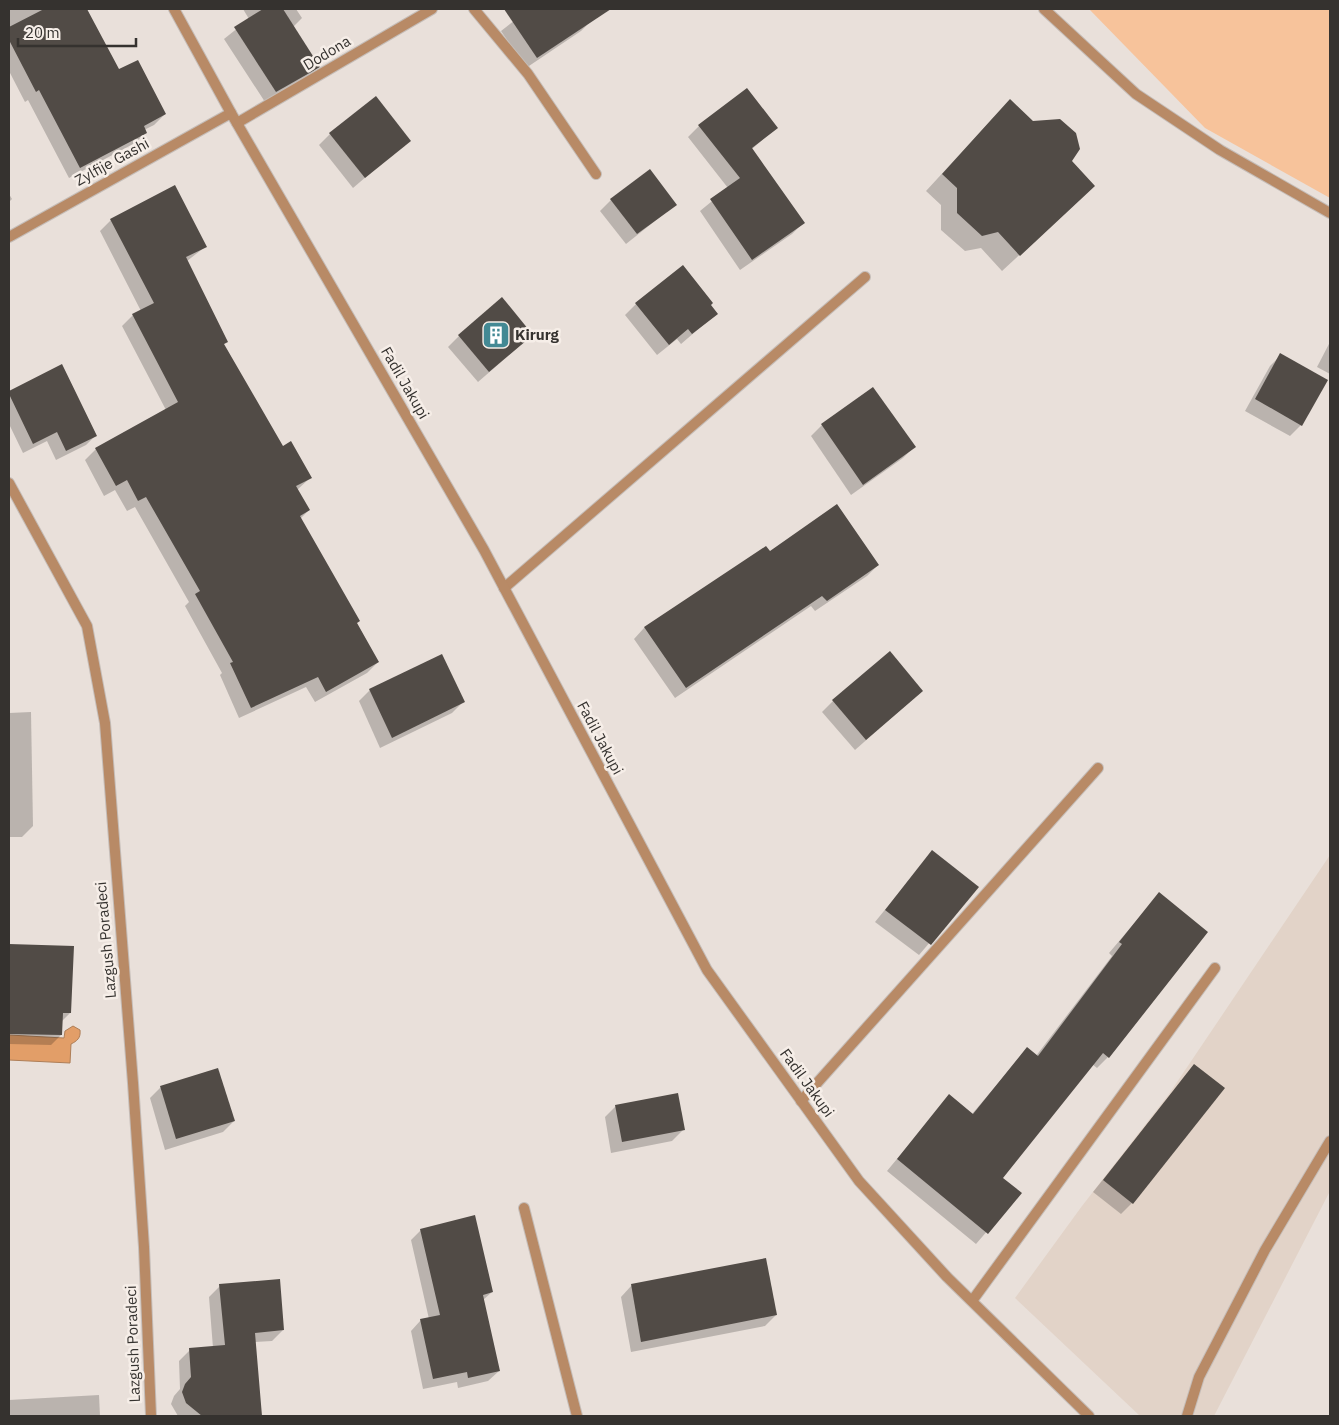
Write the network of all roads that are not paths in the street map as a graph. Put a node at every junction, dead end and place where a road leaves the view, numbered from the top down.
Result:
1 (174, 9) edge
2 (432, 9) edge
3 (474, 9) edge
4 (1044, 9) edge
5 (230, 113) junction
6 (237, 124) junction
7 (596, 174) dead end
8 (1330, 213) edge
9 (9, 237) edge
10 (865, 277) dead end
11 (9, 483) edge
12 (504, 588) junction
13 (1098, 768) dead end
14 (1214, 968) dead end
15 (801, 1101) junction
16 (1330, 1140) edge
17 (524, 1208) dead end
18 (972, 1301) junction
19 (151, 1416) edge
20 (577, 1416) edge
21 (1089, 1416) edge
22 (1187, 1416) edge

1 - 5 street, Fadil Jakupi
2 - 6 street, Dodona
3 - 7 street
4 - 8 street
5 - 6 street, Fadil Jakupi
5 - 9 street, Zylfije Gashi
6 - 12 street, Fadil Jakupi
10 - 12 street
11 - 19 street, Lazgush Poradeci
12 - 15 street, Fadil Jakupi
13 - 15 street
14 - 18 street
15 - 18 street, Fadil Jakupi
16 - 22 street
17 - 20 street
18 - 21 street, Fadil Jakupi

